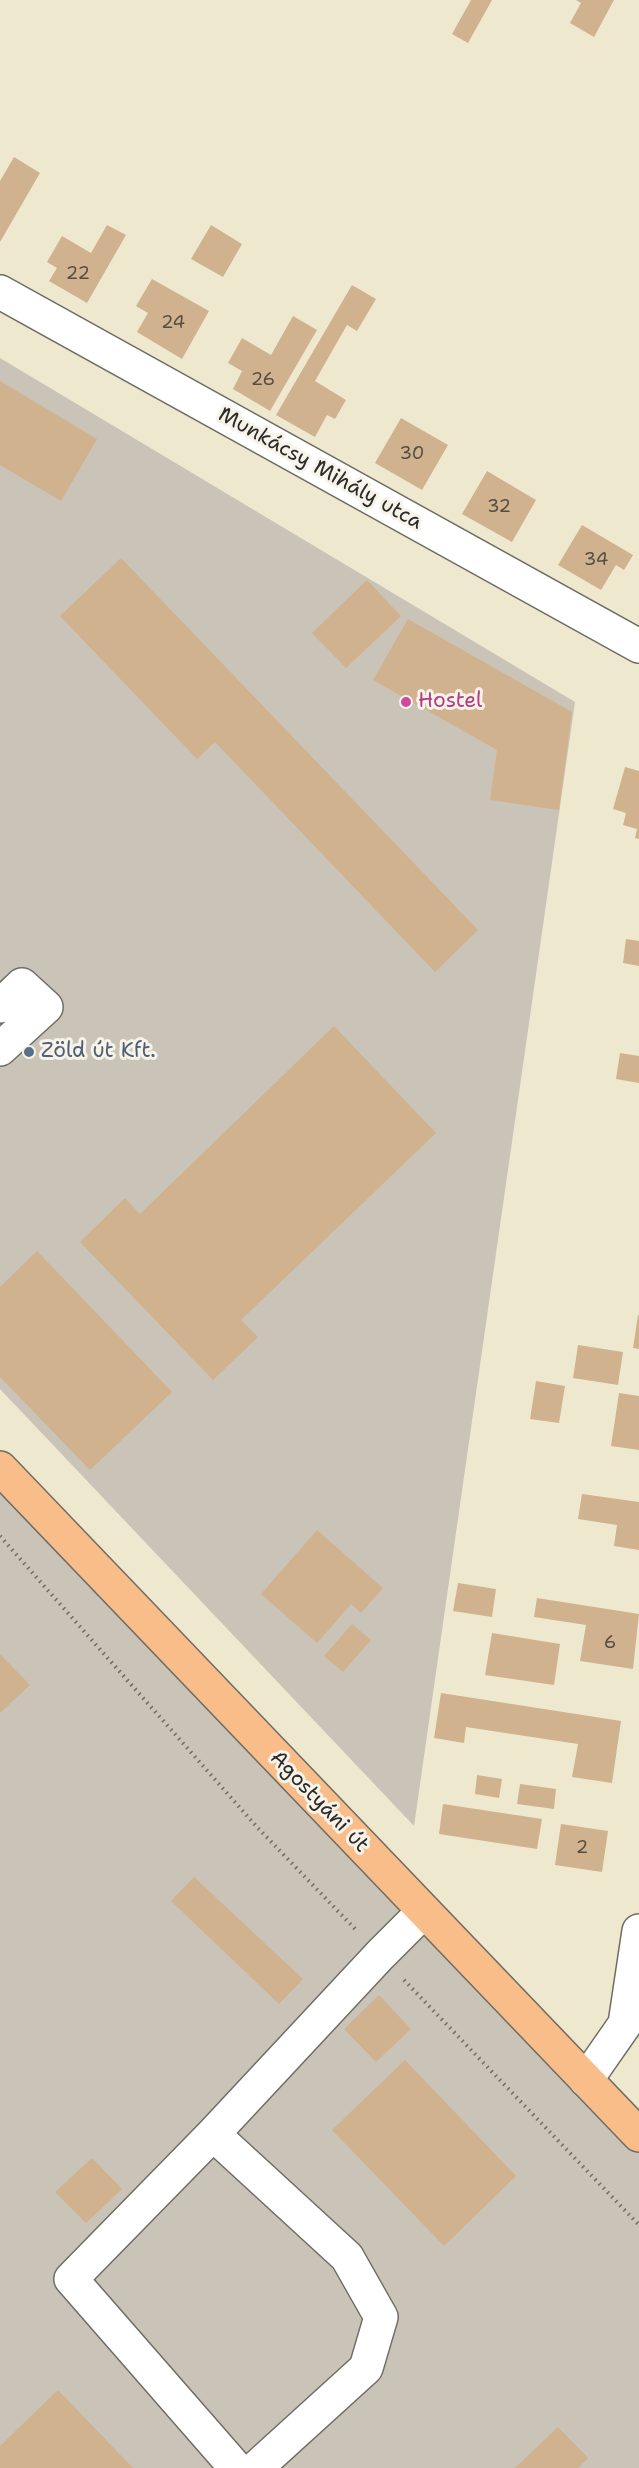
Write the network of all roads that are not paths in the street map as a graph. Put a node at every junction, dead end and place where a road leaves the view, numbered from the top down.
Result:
1 (0, 292) edge
2 (639, 646) edge
3 (0, 1006) edge
4 (0, 1050) edge
5 (0, 1468) edge
6 (424, 1911) junction
7 (639, 1931) edge
8 (586, 2080) junction
9 (213, 2134) junction
10 (639, 2135) edge
11 (236, 2468) edge
12 (256, 2468) edge

1 - 2 street, Munkácsy Mihály utca
3 - 4 street
5 - 6 main road, Agostyáni út
6 - 8 main road, Agostyáni út
6 - 9 street
7 - 8 street
8 - 10 main road, Agostyáni út
9 - 11 street
9 - 12 street

